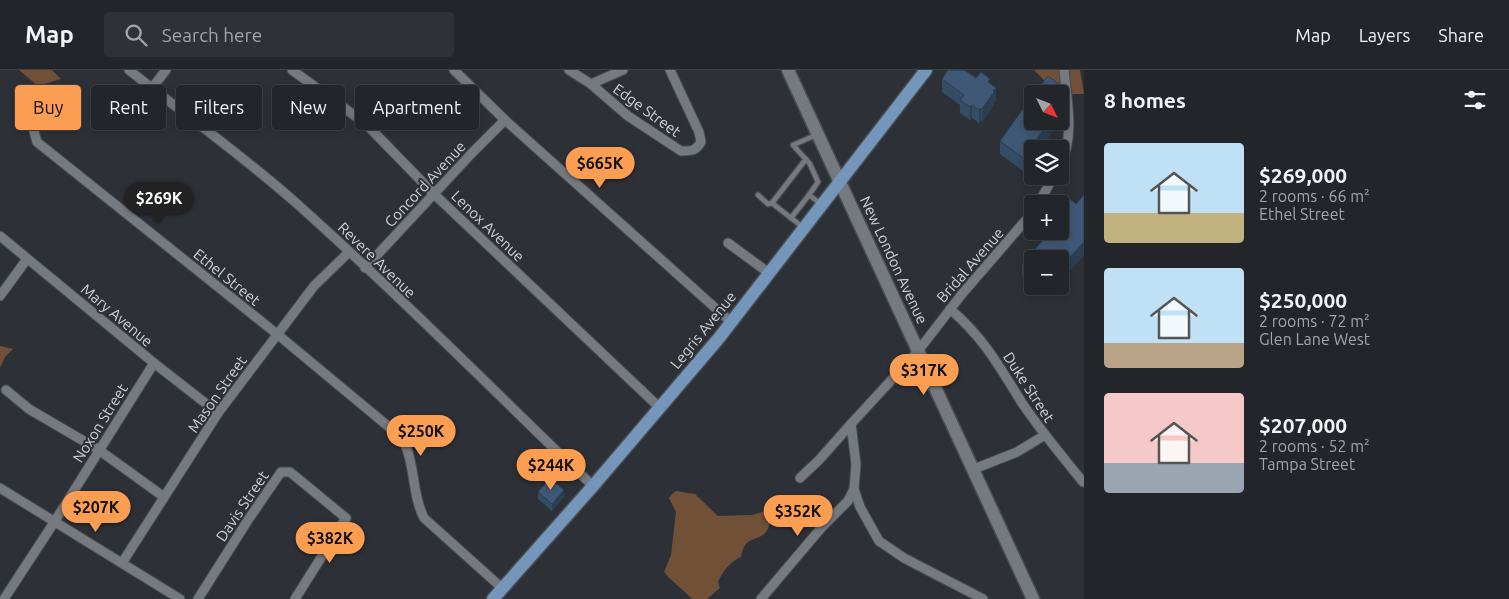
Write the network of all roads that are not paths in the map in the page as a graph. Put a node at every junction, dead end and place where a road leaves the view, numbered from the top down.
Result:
1 (129, 70) edge
2 (166, 70) edge
3 (292, 70) edge
4 (454, 70) edge
5 (569, 70) edge
6 (622, 70) edge
7 (670, 70) edge
8 (788, 70) edge
9 (926, 70) edge
10 (1064, 70) edge
11 (591, 84) junction
12 (148, 85) edge
13 (154, 85) edge
14 (166, 98) edge
15 (505, 120) junction
16 (33, 130) edge
17 (817, 134) junction
18 (1067, 140) edge
19 (806, 160) junction
20 (839, 181) junction
21 (808, 184) dead end
22 (814, 188) junction
23 (802, 193) dead end
24 (434, 194) junction
25 (758, 195) dead end
26 (808, 196) junction
27 (772, 202) junction
28 (795, 202) dead end
29 (822, 205) junction
30 (800, 206) junction
31 (791, 218) junction
32 (1024, 222) edge
33 (804, 228) junction
34 (0, 236) edge
35 (728, 243) dead end
36 (349, 252) junction
37 (27, 259) junction
38 (365, 268) junction
39 (769, 273) junction
40 (0, 296) edge
41 (950, 309) junction
42 (731, 322) junction
43 (277, 334) junction
44 (918, 350) junction
45 (154, 363) junction
46 (6, 390) dead end
47 (660, 408) junction
48 (218, 413) junction
49 (851, 424) junction
50 (1045, 436) junction
51 (99, 450) junction
52 (974, 469) junction
53 (800, 478) dead end
54 (1083, 482) dead end
55 (593, 486) junction
56 (0, 488) edge
57 (854, 489) junction
58 (164, 497) junction
59 (55, 522) junction
60 (122, 563) junction
61 (502, 588) junction
62 (4, 599) edge
63 (180, 599) edge
64 (198, 599) edge
65 (295, 599) edge
66 (493, 599) edge
67 (761, 599) edge
68 (983, 599) edge
69 (1033, 599) edge

1 - 12 street, Revere Avenue
2 - 13 street
3 - 24 street, Lenox Avenue
4 - 15 street
5 - 11 street, Edge Street
6 - 11 street
7 - 11 street, Edge Street
8 - 17 main road, New London Avenue
9 - 20 main road, Legris Avenue
10 - 18 street
14 - 36 street, Revere Avenue
15 - 24 street, Concord Avenue
15 - 42 street
16 - 43 street, Ethel Street
17 - 19 lane
17 - 20 main road, New London Avenue
19 - 22 lane
19 - 27 lane
20 - 29 main road, Legris Avenue
20 - 44 main road, New London Avenue
21 - 22 lane
22 - 26 lane
23 - 26 lane
24 - 38 street, Concord Avenue
24 - 47 street, Lenox Avenue
25 - 27 lane
26 - 29 lane
26 - 30 lane
27 - 31 lane
28 - 30 lane
29 - 33 main road, Legris Avenue
30 - 31 lane
31 - 33 lane
32 - 41 street, Bridal Avenue
33 - 39 main road, Legris Avenue
34 - 37 street, Mary Avenue
35 - 39 street
36 - 38 street, Revere Avenue
36 - 43 street, Mason Street
37 - 40 street
37 - 45 street, Mary Avenue
38 - 55 street, Revere Avenue
39 - 42 main road, Legris Avenue
41 - 44 street, Bridal Avenue
41 - 50 street, Duke Street
42 - 47 main road, Legris Avenue
43 - 48 street, Mason Street
43 - 61 street, Ethel Street
44 - 49 street, Bridal Avenue
44 - 52 main road, New London Avenue
45 - 48 street, Mary Avenue
45 - 51 street, Noxon Street
46 - 51 street
47 - 55 main road, Legris Avenue
48 - 58 street, Mason Street
49 - 53 street, Bridal Avenue
49 - 57 street
50 - 52 street
50 - 54 street, Duke Street
51 - 58 street
51 - 59 street, Noxon Street
52 - 69 main road, New London Avenue
55 - 61 main road, Legris Avenue
56 - 59 street
57 - 67 street
57 - 68 street
58 - 60 street, Mason Street
59 - 60 street
59 - 62 street, Noxon Street
60 - 63 street
61 - 66 main road, Legris Avenue
64 - 65 street, Davis Street

